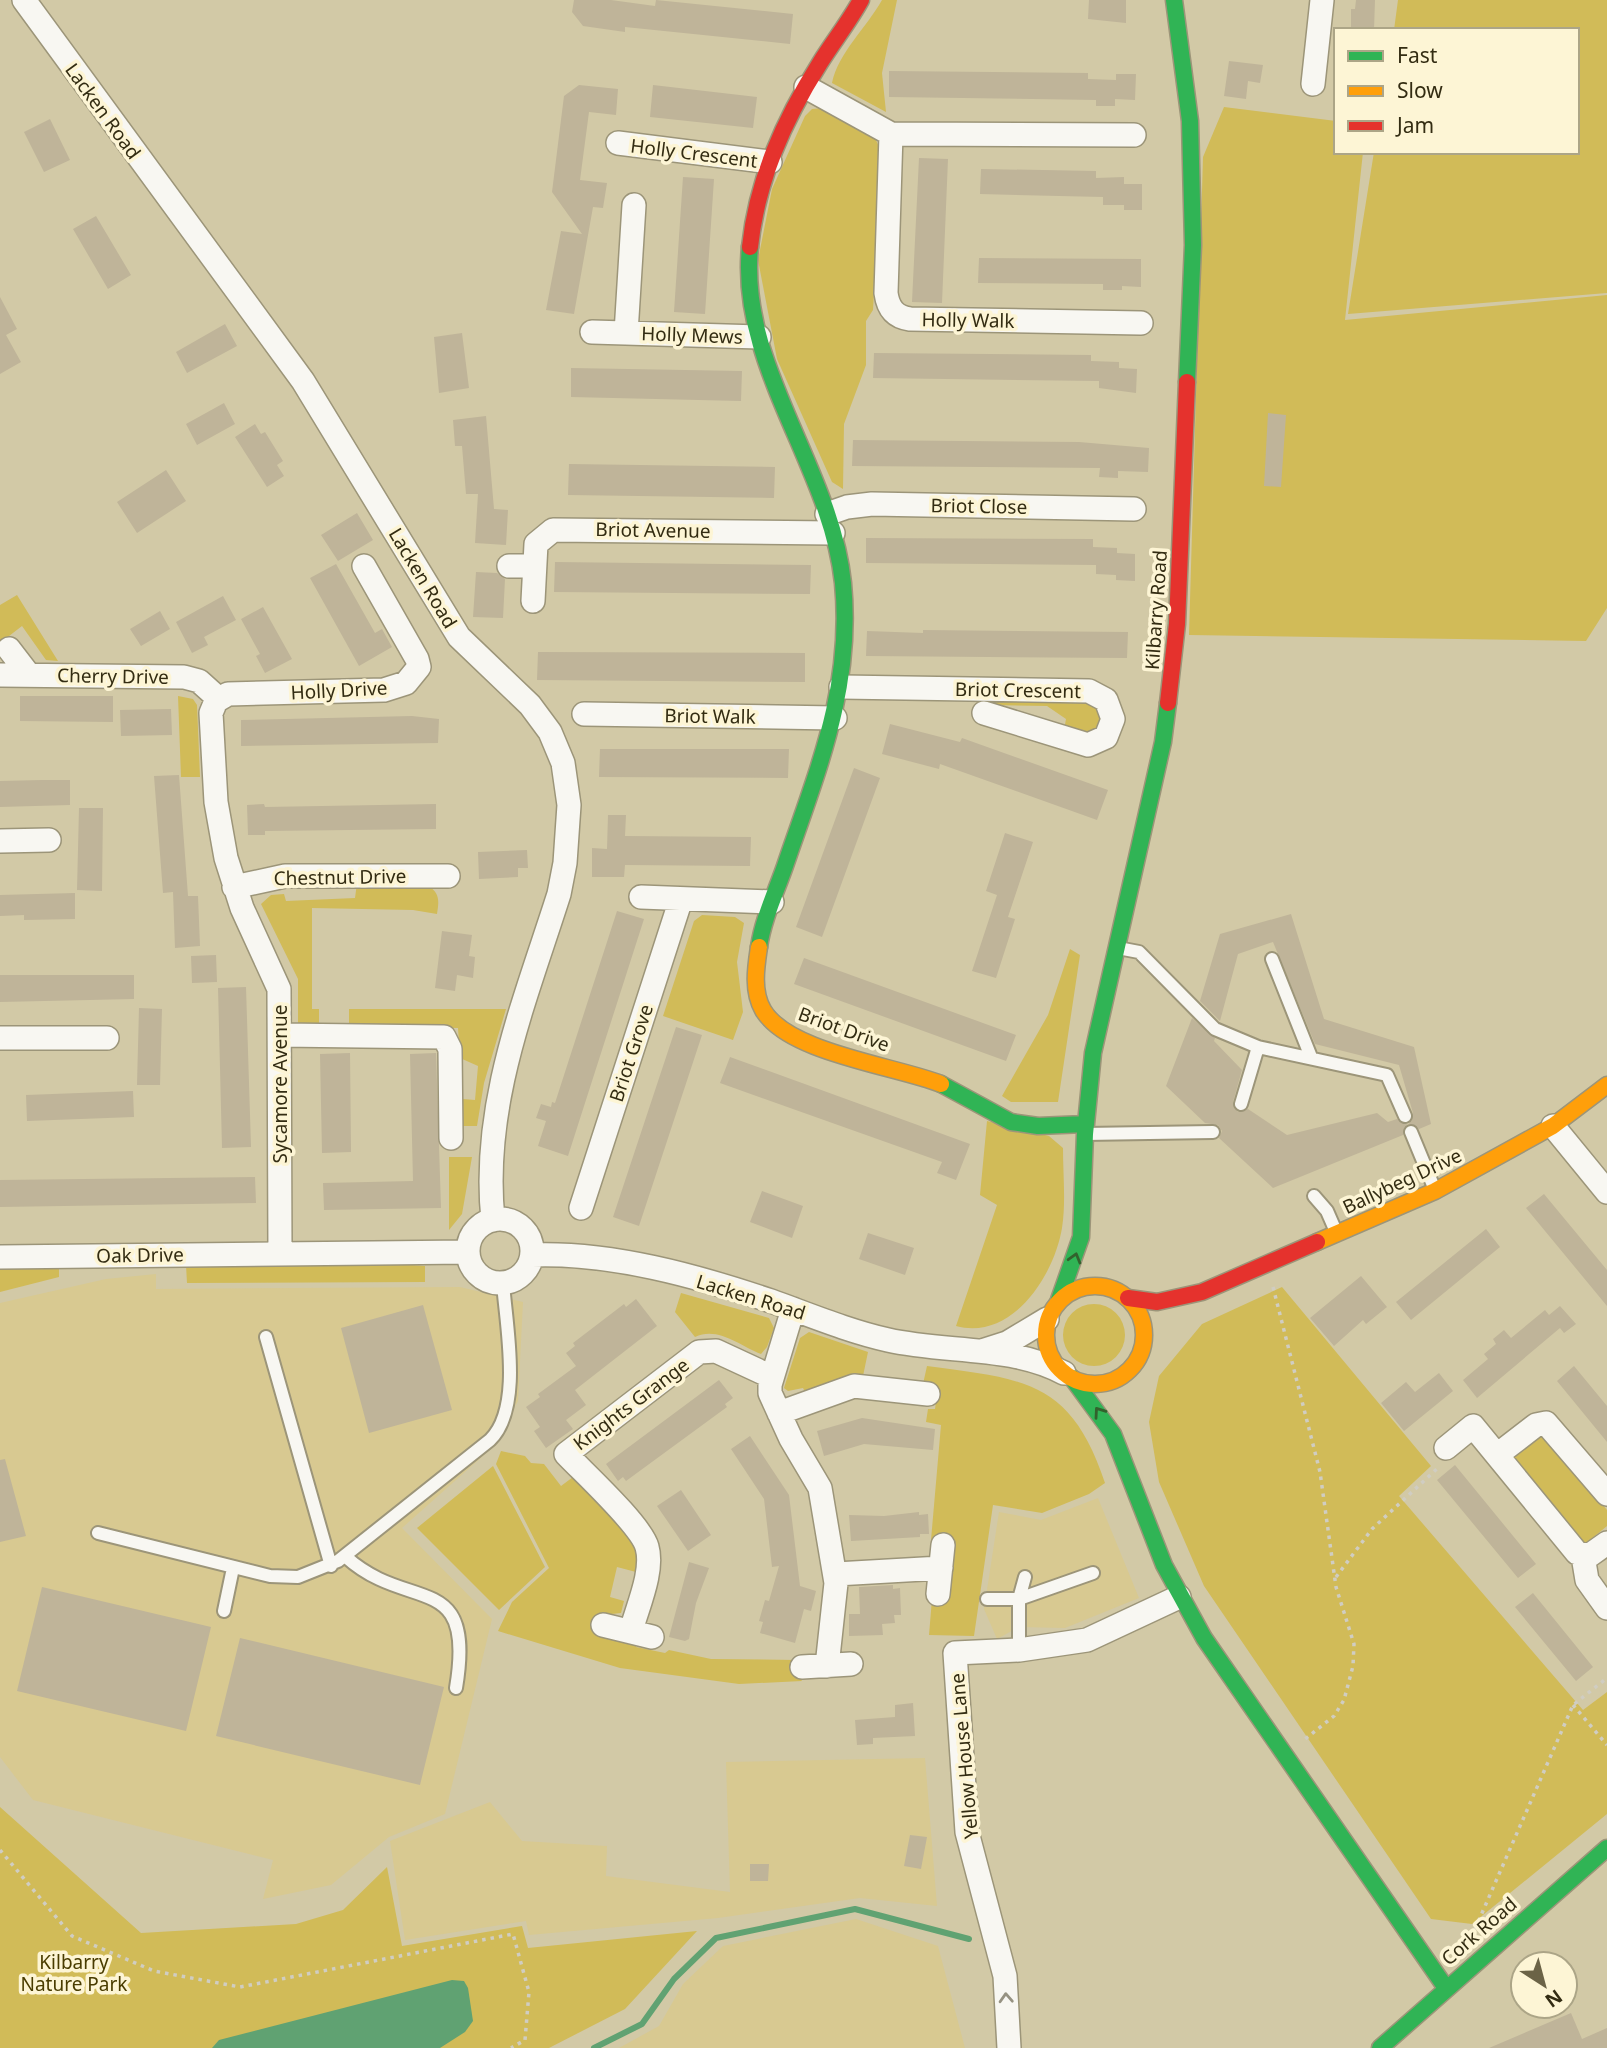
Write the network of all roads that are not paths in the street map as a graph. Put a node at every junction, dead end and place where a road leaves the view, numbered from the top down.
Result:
1 (24, 0) edge
2 (861, 0) edge
3 (1174, 0) edge
4 (1322, 0) edge
5 (1312, 84) dead end
6 (806, 87) junction
7 (891, 134) junction
8 (1134, 135) dead end
9 (618, 143) dead end
10 (770, 162) junction
11 (634, 205) dead end
12 (1141, 323) dead end
13 (592, 332) dead end
14 (626, 333) junction
15 (759, 337) junction
16 (1134, 509) dead end
17 (830, 523) junction
18 (364, 566) dead end
19 (509, 566) dead end
20 (534, 566) junction
21 (533, 601) dead end
22 (9, 649) dead end
23 (0, 675) edge
24 (29, 675) junction
25 (841, 687) junction
26 (219, 699) junction
27 (984, 713) dead end
28 (584, 714) dead end
29 (835, 718) junction
30 (49, 840) dead end
31 (0, 841) edge
32 (448, 876) dead end
33 (234, 887) junction
34 (641, 897) dead end
35 (681, 899) junction
36 (772, 902) junction
37 (1114, 947) junction
38 (1272, 959) dead end
39 (280, 1035) junction
40 (0, 1038) edge
41 (107, 1038) dead end
42 (1258, 1047) junction
43 (1311, 1057) junction
44 (1607, 1085) edge
45 (1241, 1104) dead end
46 (1405, 1116) dead end
47 (1553, 1126) junction
48 (1085, 1129) junction
49 (1213, 1132) dead end
50 (1411, 1132) dead end
51 (451, 1138) dead end
52 (1435, 1191) junction
53 (1607, 1192) edge
54 (1314, 1196) dead end
55 (581, 1208) dead end
56 (1083, 1215) junction
57 (494, 1220) junction
58 (1337, 1234) junction
59 (1092, 1244) dead end
60 (468, 1252) junction
61 (280, 1254) junction
62 (532, 1255) junction
63 (0, 1257) edge
64 (1104, 1270) dead end
65 (503, 1283) junction
66 (1202, 1292) junction
67 (1124, 1295) junction
68 (793, 1309) junction
69 (1053, 1310) junction
70 (266, 1337) dead end
71 (968, 1352) junction
72 (1138, 1357) junction
73 (1068, 1376) junction
74 (772, 1377) junction
75 (1125, 1393) dead end
76 (928, 1394) dead end
77 (779, 1413) junction
78 (1120, 1417) dead end
79 (1446, 1448) road end
80 (1120, 1450) junction
81 (1497, 1455) junction
82 (1607, 1494) edge
83 (98, 1533) dead end
84 (1607, 1543) edge
85 (943, 1545) dead end
86 (1583, 1556) junction
87 (346, 1557) junction
88 (331, 1566) junction
89 (233, 1568) junction
90 (940, 1569) junction
91 (1093, 1573) dead end
92 (836, 1574) junction
93 (1026, 1577) dead end
94 (938, 1594) dead end
95 (1179, 1597) junction
96 (986, 1599) dead end
97 (1019, 1599) junction
98 (1607, 1608) edge
99 (224, 1611) dead end
100 (603, 1625) dead end
101 (1018, 1650) junction
102 (851, 1664) dead end
103 (827, 1665) junction
104 (802, 1667) dead end
105 (456, 1688) dead end
106 (1607, 1848) edge
107 (1446, 1988) junction
108 (1009, 2048) edge
109 (1380, 2048) edge

1 - 57 street, Lacken Road
2 - 6 street
3 - 37 street, Kilbarry Road
4 - 5 street
6 - 7 street
6 - 10 street
7 - 8 street
7 - 12 street, Holly Walk
9 - 10 street, Holly Crescent
10 - 15 street
11 - 14 street, Holly Mews
13 - 14 street, Holly Mews
14 - 15 street, Holly Mews
15 - 17 street, Briot Drive
16 - 17 street, Briot Close
17 - 20 street, Briot Avenue
17 - 25 street, Briot Drive
18 - 26 street, Holly Drive
19 - 20 street
20 - 21 street, Briot Avenue
22 - 24 street
23 - 24 street, Cherry Drive
24 - 26 street, Cherry Drive
25 - 27 street, Briot Crescent
25 - 29 street, Briot Drive
26 - 33 street, Sycamore Avenue
28 - 29 street, Briot Walk
29 - 36 street, Briot Drive
30 - 31 street
32 - 33 street, Chestnut Drive
33 - 39 street, Sycamore Avenue
34 - 35 street
35 - 36 street
35 - 55 street, Briot Grove
36 - 48 street, Briot Drive
37 - 42 lane
37 - 48 street, Kilbarry Road
38 - 43 lane
39 - 51 street
39 - 61 street, Sycamore Avenue
40 - 41 street
42 - 43 lane
42 - 45 lane
43 - 46 lane
44 - 47 street, Ballybeg Drive
47 - 52 street, Ballybeg Drive
47 - 53 street
48 - 49 lane
48 - 56 street, Kilbarry Road
50 - 52 lane
52 - 58 street, Ballybeg Drive
54 - 58 lane
56 - 59 street, Kilbarry Road
69 -> 56 street, Kilbarry Road
57 - 60 street
57 - 62 street
58 - 66 street, Ballybeg Drive
60 - 61 street
60 - 65 street
61 - 63 street, Oak Drive
62 - 65 street
62 - 68 street, Lacken Road
64 - 67 street
65 - 87 lane
66 - 67 street
66 - 72 street
67 - 69 street
67 - 72 street
68 - 71 street, Lacken Road
68 - 74 street
69 - 71 street, Lacken Road
69 - 73 street
70 - 88 lane
71 - 73 street, Lacken Road
72 - 73 street
72 - 75 street
80 -> 73 street
74 - 77 street
74 - 100 street, Knights Grange
76 - 77 street
77 - 92 street
78 - 80 street
79 - 81 street
80 - 95 street
81 - 82 street
81 - 86 street
83 - 89 lane
84 - 86 street
85 - 90 street
86 - 98 street
87 - 88 lane
87 - 105 lane
88 - 89 lane
89 - 99 lane
90 - 92 street
90 - 94 street
91 - 97 lane
92 - 103 street
93 - 97 lane
95 - 101 street, Yellow House Lane
95 - 107 street
96 - 97 lane
97 - 101 lane
108 -> 101 street, Yellow House Lane
102 - 103 street
103 - 104 street
106 - 107 street, Cork Road
107 - 109 street, Cork Road

